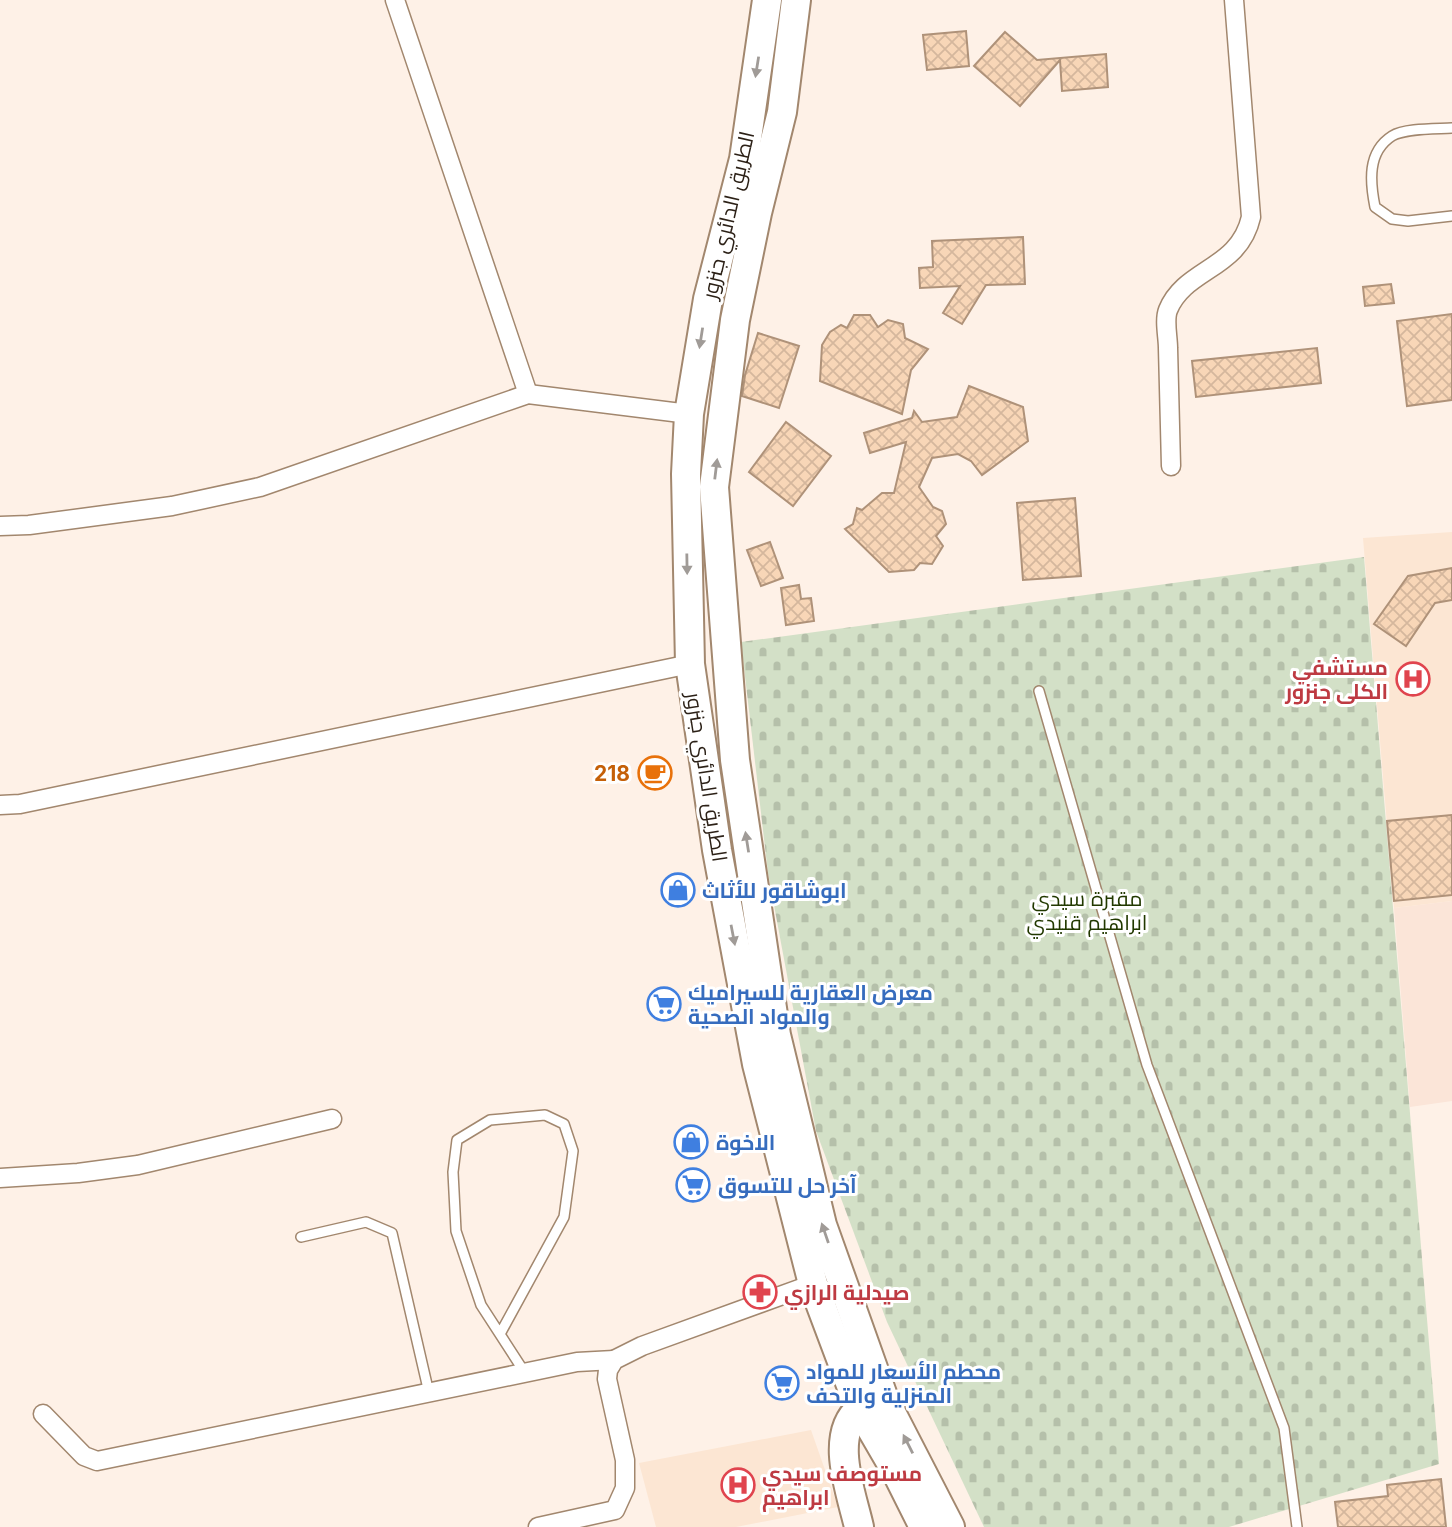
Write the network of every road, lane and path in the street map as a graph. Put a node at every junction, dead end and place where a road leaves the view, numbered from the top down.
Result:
1 (395, 0) edge
2 (767, 0) edge
3 (796, 0) edge
4 (1234, 0) edge
5 (1452, 128) edge
6 (1452, 216) edge
7 (528, 394) junction
8 (689, 414) junction
9 (1171, 466) dead end
10 (0, 526) edge
11 (690, 664) junction
12 (1039, 691) dead end
13 (0, 805) edge
14 (332, 1119) dead end
15 (0, 1178) edge
16 (301, 1237) dead end
17 (813, 1284) junction
18 (499, 1334) junction
19 (614, 1360) junction
20 (525, 1373) junction
21 (429, 1393) junction
22 (872, 1404) junction
23 (43, 1414) dead end
24 (937, 1519) edge
25 (538, 1527) edge
26 (859, 1527) edge
27 (962, 1527) edge
28 (1297, 1527) edge

1 - 7 street
2 -> 8 main road, الطريق الدائري جنزور
22 -> 3 main road, الطريق الدائري جنزور
4 - 9 street
5 - 6 lane
7 - 8 street
7 - 10 street
8 -> 11 main road, الطريق الدائري جنزور
11 - 13 street
11 -> 17 main road, الطريق الدائري جنزور
12 - 28 lane
14 - 15 street
16 - 21 lane
17 - 19 street
17 - 22 main road, الطريق الدائري جنزور
18 - 18 lane
18 - 20 lane
19 - 20 street
19 - 25 street
20 - 21 street
21 - 23 street
22 - 24 main road, الطريق الدائري جنزور
22 - 26 main road
24 - 27 main road, الطريق الدائري جنزور

